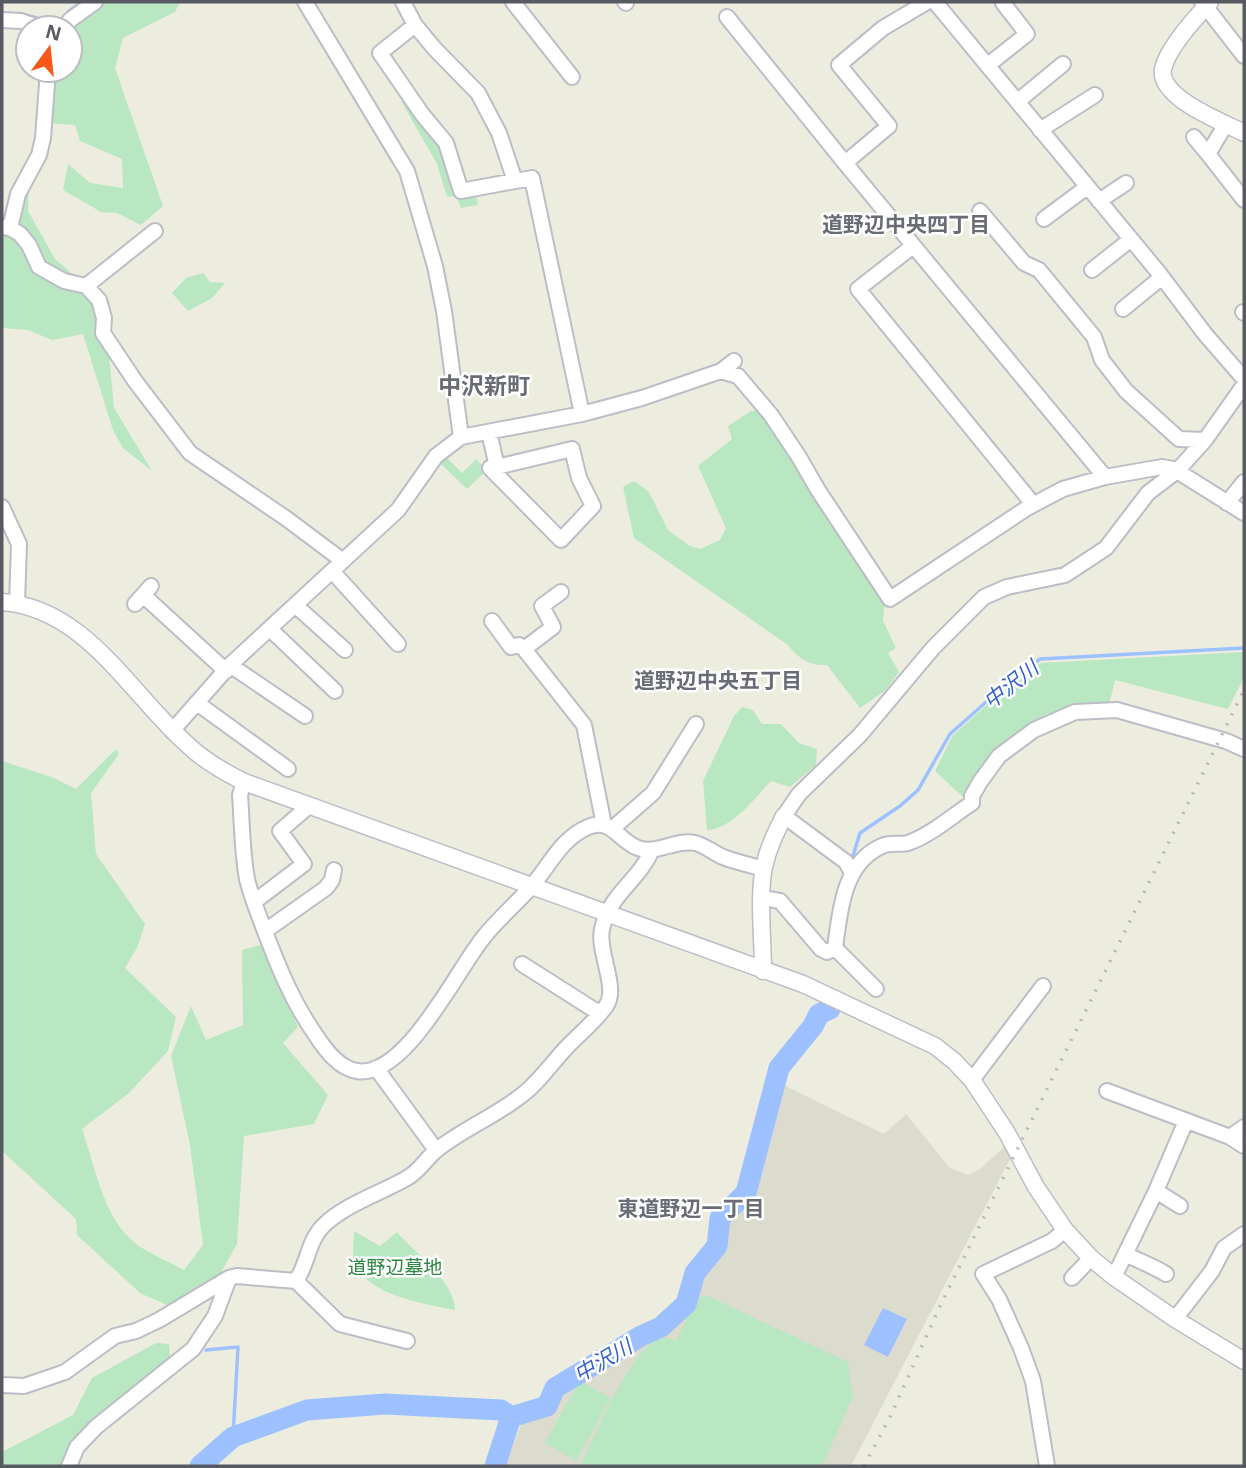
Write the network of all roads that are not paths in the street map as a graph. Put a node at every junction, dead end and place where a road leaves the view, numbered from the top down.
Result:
1 (95, 2) edge
2 (306, 2) edge
3 (402, 2) edge
4 (513, 2) edge
5 (927, 2) edge
6 (935, 2) edge
7 (1003, 3) edge
8 (1206, 3) edge
9 (79, 14) edge
10 (727, 17) dead end
11 (415, 24) junction
12 (1244, 56) edge
13 (1063, 64) dead end
14 (988, 65) junction
15 (566, 75) dead end
16 (47, 84) edge
17 (1095, 95) dead end
18 (1018, 101) junction
19 (1226, 124) junction
20 (1040, 130) junction
21 (1244, 133) edge
22 (1194, 137) dead end
23 (1208, 154) junction
24 (845, 163) junction
25 (515, 181) junction
26 (1126, 183) dead end
27 (1087, 187) junction
28 (1244, 200) edge
29 (1099, 201) junction
30 (980, 211) dead end
31 (1044, 219) dead end
32 (6, 228) edge
33 (155, 231) dead end
34 (1130, 240) junction
35 (912, 246) junction
36 (1092, 270) dead end
37 (1162, 277) junction
38 (86, 286) junction
39 (1123, 309) dead end
40 (734, 362) dead end
41 (721, 371) junction
42 (1244, 379) edge
43 (1244, 384) edge
44 (582, 414) junction
45 (489, 432) junction
46 (461, 437) junction
47 (1205, 440) junction
48 (496, 467) junction
49 (1178, 471) junction
50 (1105, 477) junction
51 (1244, 482) edge
52 (1227, 503) junction
53 (1033, 504) junction
54 (2, 507) edge
55 (1244, 513) edge
56 (338, 566) junction
57 (561, 592) dead end
58 (143, 595) dead end
59 (9, 603) edge
60 (295, 605) junction
61 (492, 621) dead end
62 (270, 629) junction
63 (398, 643) dead end
64 (524, 649) junction
65 (345, 650) dead end
66 (228, 668) junction
67 (335, 691) dead end
68 (197, 703) junction
69 (305, 716) dead end
70 (696, 724) dead end
71 (172, 731) junction
72 (1244, 749) edge
73 (288, 769) dead end
74 (244, 782) junction
75 (309, 806) junction
76 (784, 816) junction
77 (609, 826) junction
78 (652, 850) junction
79 (764, 869) junction
80 (334, 870) dead end
81 (852, 873) junction
82 (532, 886) junction
83 (762, 898) junction
84 (254, 902) junction
85 (608, 913) junction
86 (265, 931) junction
87 (835, 948) junction
88 (522, 964) dead end
89 (763, 971) junction
90 (1043, 986) dead end
91 (876, 989) dead end
92 (599, 1013) junction
93 (376, 1068) junction
94 (972, 1080) junction
95 (1107, 1091) dead end
96 (1186, 1121) junction
97 (1244, 1127) edge
98 (1230, 1138) junction
99 (1244, 1146) edge
100 (436, 1150) junction
101 (1156, 1191) junction
102 (1180, 1206) dead end
103 (1065, 1230) junction
104 (1244, 1234) edge
105 (1125, 1254) junction
106 (1091, 1258) junction
107 (1166, 1274) dead end
108 (1114, 1277) junction
109 (229, 1278) junction
110 (1072, 1278) dead end
111 (296, 1281) junction
112 (1175, 1319) junction
113 (407, 1341) dead end
114 (1244, 1361) edge
115 (2, 1385) edge
116 (69, 1466) edge
117 (1047, 1466) edge

1 - 9 street
2 - 46 street
3 - 11 street
4 - 15 street
5 - 24 street
6 - 14 street
7 - 14 street
8 - 12 street
8 - 19 street
10 - 24 street
11 - 25 street
11 - 25 street
13 - 18 street
14 - 18 street
16 - 32 street
17 - 20 street
18 - 20 street
19 - 21 street
19 - 23 street
20 - 27 street
22 - 23 street
23 - 28 street
24 - 35 street
25 - 44 street
26 - 29 street
27 - 29 street
27 - 31 street
29 - 34 street
30 - 47 street
32 - 38 street
33 - 38 street
34 - 36 street
34 - 37 street
35 - 50 street
35 - 53 street
37 - 39 street
37 - 42 street
38 - 56 street
40 - 41 street
41 - 44 street
41 - 53 street
43 - 47 street
44 - 45 street
45 - 46 street
45 - 48 street
46 - 56 street
47 - 49 street
48 - 48 street
49 - 50 street
49 - 52 street
49 - 76 street
50 - 53 street
51 - 52 street
52 - 55 street
54 - 59 street
56 - 60 street
56 - 63 street
57 - 64 street
58 - 66 street
59 - 71 street
60 - 62 street
60 - 65 street
61 - 64 street
62 - 66 street
62 - 67 street
64 - 77 street
66 - 68 street
66 - 69 street
68 - 71 street
68 - 73 street
70 - 77 street
71 - 74 street
72 - 81 street
74 - 75 street
74 - 84 street
75 - 82 street
75 - 84 street
76 - 79 street
76 - 81 street
77 - 78 street
77 - 82 street
78 - 79 street
78 - 85 street
79 - 83 street
80 - 86 street
81 - 87 street
82 - 85 street
82 - 93 street
83 - 87 street
83 - 89 street
84 - 86 street
85 - 89 street
85 - 92 street
86 - 93 street
87 - 91 street
88 - 92 street
89 - 94 street
90 - 94 street
92 - 100 street
93 - 100 street
94 - 103 street
95 - 96 street
96 - 98 street
96 - 101 street
97 - 98 street
98 - 99 street
100 - 111 street
101 - 102 street
101 - 105 street
103 - 106 street
103 - 117 street
104 - 112 street
105 - 107 street
105 - 108 street
106 - 108 street
106 - 110 street
108 - 112 street
109 - 111 street
109 - 115 street
109 - 116 street
111 - 113 street
112 - 114 street

